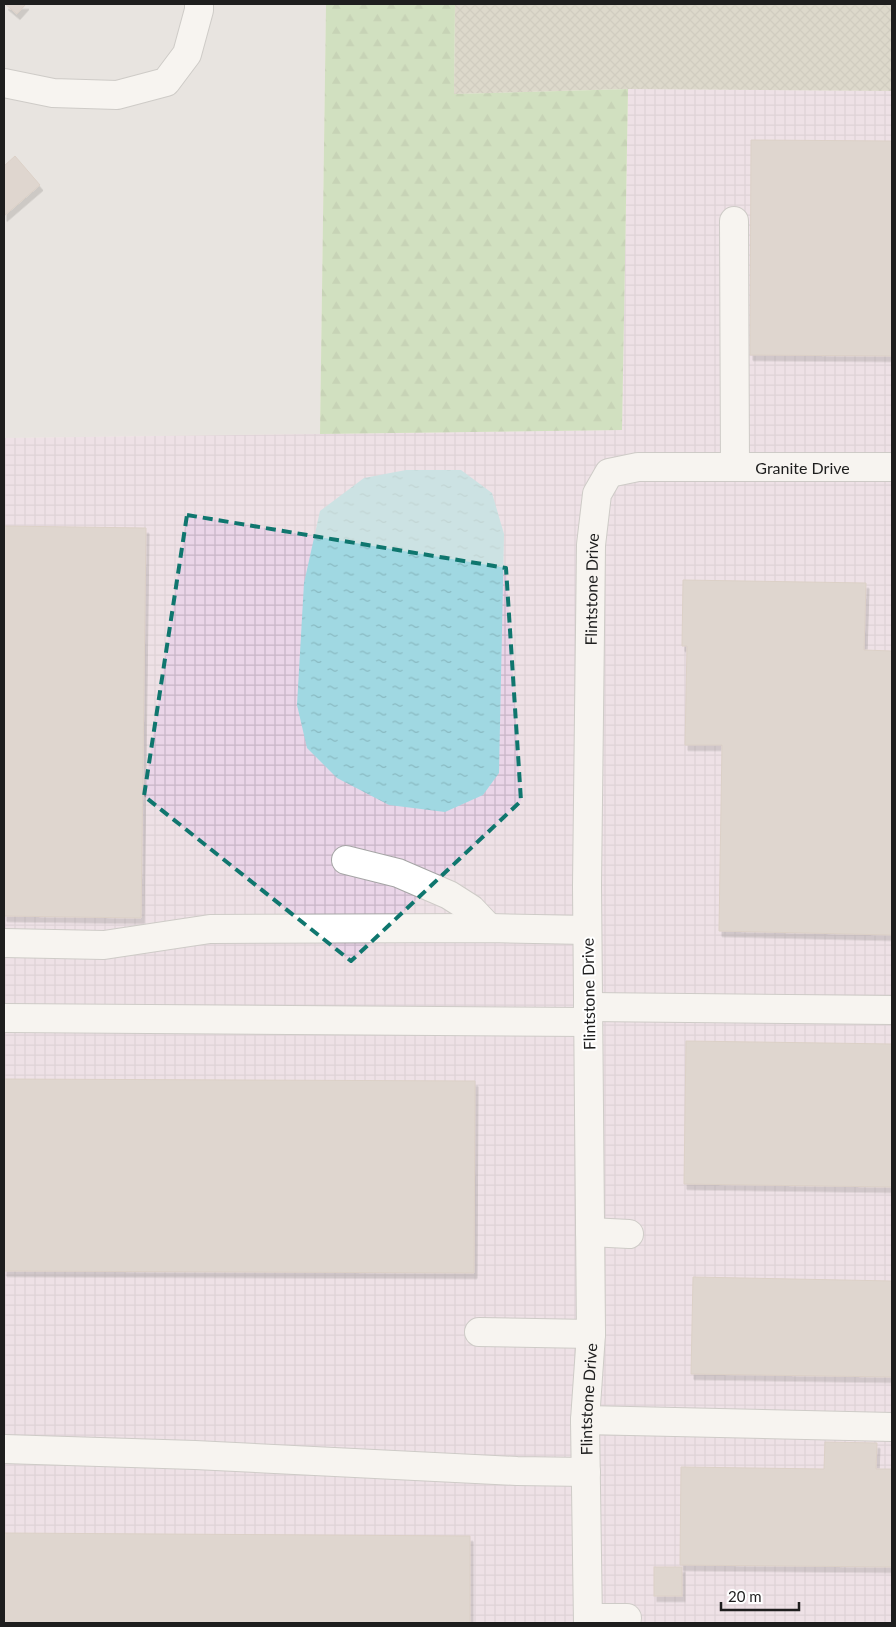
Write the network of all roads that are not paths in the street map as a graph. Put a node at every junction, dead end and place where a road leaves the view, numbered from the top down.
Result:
1 (199, 4) edge
2 (4, 83) edge
3 (734, 221) dead end
4 (724, 467) junction
5 (892, 467) edge
6 (346, 860) dead end
7 (489, 928) junction
8 (587, 930) junction
9 (4, 943) edge
10 (892, 1010) edge
11 (588, 1014) junction
12 (4, 1018) edge
13 (590, 1232) junction
14 (629, 1234) dead end
15 (479, 1332) dead end
16 (591, 1334) junction
17 (585, 1420) junction
18 (892, 1427) edge
19 (4, 1448) edge
20 (586, 1472) junction
21 (627, 1618) dead end
22 (588, 1621) edge

1 - 2 street
3 - 4 street
4 - 5 street, Granite Drive
4 - 8 street, Flintstone Drive
6 - 7 street
7 - 8 street
7 - 9 street
8 - 11 street, Flintstone Drive
10 - 11 street
11 - 12 street
11 - 13 street, Flintstone Drive
13 - 14 street
13 - 16 street, Flintstone Drive
15 - 16 street
16 - 17 street, Flintstone Drive
17 - 18 street
17 - 20 street, Flintstone Drive
19 - 20 street
20 - 22 street, Flintstone Drive
21 - 22 street

